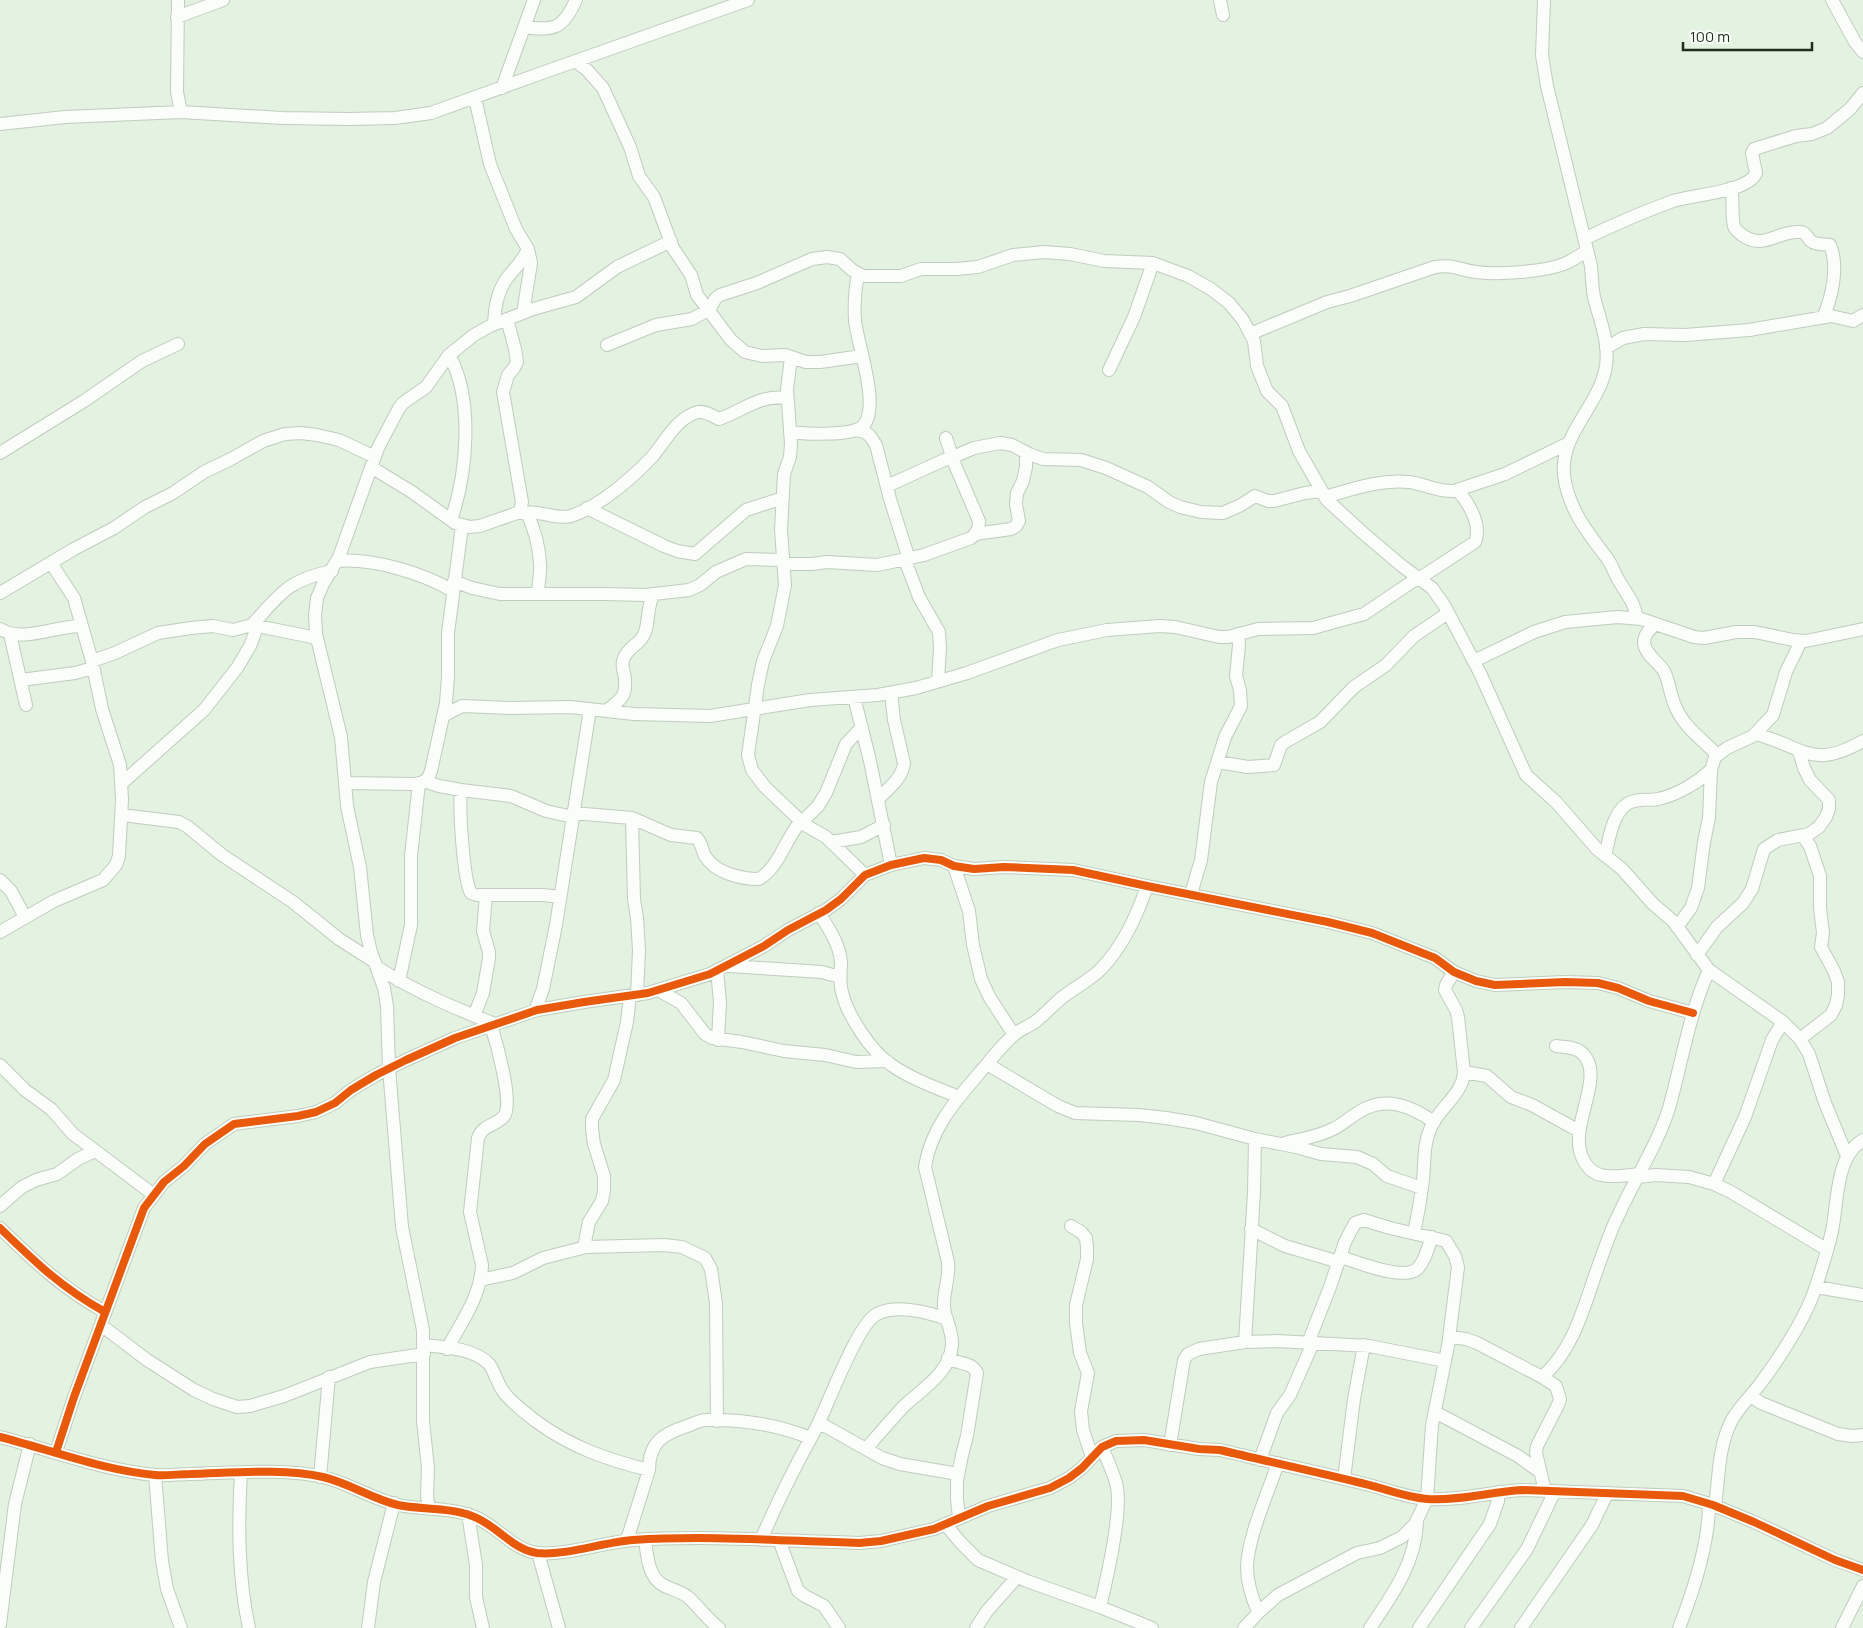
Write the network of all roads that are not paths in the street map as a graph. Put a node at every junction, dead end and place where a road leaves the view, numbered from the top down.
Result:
1 (178, 0) edge
2 (223, 0) edge
3 (534, 0) edge
4 (576, 0) edge
5 (748, 0) edge
6 (1220, 0) edge
7 (1544, 0) edge
8 (1832, 0) edge
9 (1223, 15) dead end
10 (177, 17) junction
11 (524, 27) junction
12 (1863, 52) edge
13 (575, 61) junction
14 (502, 88) junction
15 (1863, 93) edge
16 (475, 98) junction
17 (181, 112) junction
18 (0, 124) edge
19 (1731, 188) junction
20 (671, 241) junction
21 (1585, 245) junction
22 (528, 249) junction
23 (1153, 263) junction
24 (858, 274) junction
25 (709, 309) junction
26 (523, 313) junction
27 (1863, 315) edge
28 (1823, 317) junction
29 (500, 322) junction
30 (1250, 334) junction
31 (178, 344) dead end
32 (607, 344) dead end
33 (1606, 348) junction
34 (449, 355) junction
35 (862, 356) junction
36 (791, 358) junction
37 (1109, 370) dead end
38 (787, 398) junction
39 (855, 430) junction
40 (790, 432) junction
41 (946, 438) dead end
42 (1569, 444) junction
43 (1026, 452) junction
44 (0, 453) edge
45 (953, 457) junction
46 (373, 462) junction
47 (887, 486) junction
48 (1458, 490) junction
49 (1323, 494) junction
50 (783, 498) junction
51 (587, 508) junction
52 (522, 513) junction
53 (456, 523) junction
54 (975, 534) junction
55 (907, 560) junction
56 (784, 562) junction
57 (51, 563) junction
58 (334, 566) junction
59 (1420, 578) junction
60 (453, 586) junction
61 (0, 593) edge
62 (538, 594) junction
63 (654, 594) junction
64 (1448, 613) junction
65 (1637, 618) junction
66 (1656, 624) junction
67 (255, 625) junction
68 (81, 626) junction
69 (1863, 629) edge
70 (5, 631) edge
71 (1238, 634) junction
72 (318, 638) junction
73 (1801, 641) junction
74 (1474, 661) junction
75 (93, 664) junction
76 (22, 680) junction
77 (938, 681) junction
78 (891, 693) junction
79 (854, 697) junction
80 (26, 705) dead end
81 (590, 709) junction
82 (754, 710) junction
83 (606, 711) junction
84 (443, 716) junction
85 (862, 727) junction
86 (1755, 734) junction
87 (1863, 741) edge
88 (1799, 751) junction
89 (1717, 755) junction
90 (1218, 762) junction
91 (1711, 770) junction
92 (421, 782) junction
93 (345, 783) junction
94 (121, 784) junction
95 (461, 790) junction
96 (878, 799) junction
97 (573, 815) junction
98 (122, 816) junction
99 (632, 818) junction
100 (802, 821) junction
101 (884, 825) junction
102 (1803, 836) junction
103 (831, 842) junction
104 (1605, 856) junction
105 (891, 865) junction
106 (954, 866) junction
107 (865, 875) junction
108 (0, 880) edge
109 (1147, 886) junction
110 (1191, 894) junction
111 (486, 895) junction
112 (560, 897) junction
113 (819, 913) junction
114 (26, 917) junction
115 (1677, 928) junction
116 (0, 932) edge
117 (1697, 955) junction
118 (376, 964) junction
119 (722, 968) junction
120 (1709, 970) junction
121 (1454, 972) junction
122 (840, 977) junction
123 (399, 981) junction
124 (658, 990) junction
125 (634, 995) junction
126 (535, 1011) junction
127 (1693, 1013) junction
128 (474, 1016) junction
129 (1783, 1022) junction
130 (493, 1025) junction
131 (1014, 1035) junction
132 (1800, 1039) junction
133 (718, 1040) junction
134 (1556, 1046) dead end
135 (886, 1061) junction
136 (987, 1064) junction
137 (0, 1065) edge
138 (389, 1068) junction
139 (1464, 1072) junction
140 (959, 1097) junction
141 (1434, 1122) junction
142 (1579, 1131) junction
143 (1255, 1139) junction
144 (1863, 1140) edge
145 (1281, 1144) junction
146 (95, 1152) junction
147 (1847, 1156) junction
148 (1639, 1175) junction
149 (1714, 1184) junction
150 (1422, 1188) junction
151 (154, 1195) junction
152 (0, 1206) edge
153 (1071, 1226) dead end
154 (0, 1229) edge
155 (1251, 1229) junction
156 (1414, 1232) junction
157 (1432, 1237) junction
158 (584, 1247) junction
159 (1826, 1249) junction
160 (1340, 1260) junction
161 (480, 1280) junction
162 (1816, 1287) junction
163 (1863, 1296) edge
164 (105, 1312) junction
165 (947, 1320) junction
166 (101, 1325) junction
167 (1449, 1337) junction
168 (1245, 1342) junction
169 (1310, 1343) junction
170 (1364, 1345) junction
171 (447, 1348) junction
172 (424, 1350) junction
173 (948, 1358) junction
174 (1445, 1361) junction
175 (329, 1377) junction
176 (1542, 1377) junction
177 (1751, 1396) junction
178 (1435, 1412) junction
179 (717, 1421) junction
180 (818, 1425) junction
181 (1863, 1435) edge
182 (0, 1437) edge
183 (811, 1438) junction
184 (30, 1444) junction
185 (1170, 1444) junction
186 (1102, 1447) junction
187 (866, 1449) junction
188 (56, 1452) junction
189 (1092, 1457) junction
190 (1260, 1460) junction
191 (1278, 1464) junction
192 (649, 1470) junction
193 (1540, 1472) junction
194 (241, 1473) junction
195 (958, 1474) junction
196 (156, 1475) junction
197 (320, 1477) junction
198 (1344, 1478) junction
199 (1550, 1491) junction
200 (1498, 1492) junction
201 (1607, 1494) junction
202 (1426, 1498) junction
203 (394, 1503) junction
204 (1712, 1505) junction
205 (429, 1508) junction
206 (468, 1514) junction
207 (959, 1518) junction
208 (1417, 1519) junction
209 (945, 1524) junction
210 (645, 1539) junction
211 (627, 1540) junction
212 (761, 1540) junction
213 (778, 1540) junction
214 (538, 1553) junction
215 (1863, 1570) edge
216 (1017, 1577) junction
217 (1863, 1586) edge
218 (1100, 1607) junction
219 (1258, 1612) junction
220 (0, 1624) edge
221 (181, 1628) edge
222 (249, 1628) edge
223 (368, 1628) edge
224 (483, 1628) edge
225 (558, 1628) edge
226 (719, 1628) edge
227 (839, 1628) edge
228 (976, 1628) edge
229 (1152, 1628) edge
230 (1244, 1628) edge
231 (1370, 1628) edge
232 (1419, 1628) edge
233 (1471, 1628) edge
234 (1521, 1628) edge
235 (1679, 1628) edge
236 (1842, 1628) edge

1 - 10 street
2 - 10 street
3 - 11 street
4 - 11 street
5 - 13 street
6 - 9 street
7 - 21 street
8 - 12 street
10 - 17 street
11 - 14 street
13 - 14 street
13 - 20 street
14 - 16 street
15 - 19 street
16 - 17 street
16 - 22 street
17 - 18 street
19 - 21 street
19 - 28 street
20 - 25 street
20 - 26 street
21 - 30 street
21 - 33 street
22 - 26 street
22 - 29 street
23 - 24 street
23 - 30 street
23 - 37 street
24 - 25 street
24 - 35 street
25 - 32 street
25 - 36 street
26 - 29 street
27 - 28 street
28 - 33 street
29 - 34 street
29 - 52 street
30 - 49 street
31 - 44 street
33 - 42 street
34 - 46 street
34 - 53 street
35 - 36 street
35 - 39 street
36 - 38 street
38 - 40 street
38 - 51 street
39 - 40 street
39 - 47 street
40 - 50 street
41 - 45 street
42 - 48 street
42 - 65 street
43 - 45 street
43 - 49 street
43 - 54 street
45 - 47 street
45 - 54 street
46 - 53 street
46 - 57 street
46 - 58 street
47 - 55 street
48 - 49 street
48 - 59 street
49 - 59 street
50 - 51 street
50 - 56 street
51 - 52 street
52 - 53 street
52 - 62 street
53 - 60 street
54 - 55 street
55 - 56 street
55 - 77 street
56 - 63 street
56 - 82 street
57 - 61 street
57 - 68 street
58 - 60 street
58 - 67 street
58 - 72 street
59 - 64 street
59 - 71 street
60 - 62 street
60 - 84 street
62 - 63 street
63 - 83 street
64 - 74 street
64 - 90 street
65 - 66 street
65 - 74 street
66 - 73 street
66 - 89 street
67 - 72 street
67 - 75 street
67 - 94 street
68 - 70 street
68 - 75 street
69 - 73 street
70 - 76 street
71 - 77 street
71 - 90 street
72 - 93 street
73 - 86 street
74 - 104 street
75 - 76 street
75 - 94 street
76 - 80 street
77 - 78 street
78 - 79 street
78 - 96 street
79 - 82 street
79 - 85 street
81 - 83 street
81 - 84 street
81 - 97 street
82 - 83 street
82 - 100 street
84 - 92 street
85 - 96 street
85 - 100 street
86 - 88 street
86 - 89 street
87 - 88 street
88 - 102 street
89 - 91 street
90 - 110 street
91 - 104 street
91 - 115 street
92 - 93 street
92 - 95 street
92 - 123 street
93 - 118 street
94 - 98 street
95 - 97 street
95 - 111 street
96 - 101 street
97 - 99 street
97 - 112 street
98 - 114 street
98 - 118 street
99 - 100 street
99 - 125 street
100 - 103 street
101 - 103 street
101 - 105 street
102 - 117 street
102 - 132 street
103 - 107 street
104 - 115 street
105 - 106 street
105 - 107 street
106 - 109 street
106 - 131 street
107 - 113 street
108 - 114 street
109 - 110 street
109 - 131 street
110 - 121 street
111 - 112 street
111 - 128 street
112 - 126 street
113 - 119 street
113 - 122 street
114 - 116 street
115 - 117 street
117 - 120 street
118 - 123 street
118 - 138 street
119 - 122 street
119 - 124 street
119 - 133 street
120 - 127 street
120 - 129 street
121 - 127 street
121 - 139 street
122 - 135 street
123 - 128 street
124 - 125 street
124 - 133 street
125 - 126 street
125 - 158 street
126 - 130 street
127 - 148 street
128 - 130 street
129 - 132 street
129 - 149 street
130 - 138 street
130 - 161 street
131 - 136 street
132 - 147 street
133 - 135 street
134 - 142 street
135 - 140 street
136 - 140 street
136 - 143 street
137 - 146 street
138 - 151 street
138 - 172 street
139 - 141 street
139 - 142 street
140 - 165 street
141 - 145 street
141 - 150 street
142 - 148 street
143 - 145 street
143 - 155 street
144 - 147 street
145 - 150 street
146 - 151 street
146 - 152 street
147 - 159 street
148 - 149 street
148 - 176 street
149 - 159 street
150 - 156 street
151 - 164 street
153 - 189 street
154 - 164 street
155 - 160 street
155 - 168 street
156 - 157 street
156 - 160 street
157 - 160 street
157 - 167 street
158 - 161 street
158 - 179 street
159 - 162 street
160 - 169 street
161 - 171 street
162 - 163 street
162 - 177 street
164 - 166 street
165 - 173 street
165 - 180 street
166 - 175 street
166 - 188 street
167 - 174 street
167 - 176 street
168 - 169 street
168 - 185 street
169 - 170 street
169 - 190 street
170 - 174 street
170 - 198 street
171 - 172 street
171 - 192 street
172 - 175 street
172 - 205 street
173 - 187 street
173 - 195 street
174 - 178 street
175 - 197 street
176 - 193 street
177 - 181 street
177 - 204 street
178 - 193 street
178 - 202 street
179 - 183 street
179 - 192 street
180 - 183 street
180 - 187 street
182 - 184 street
183 - 212 street
184 - 188 street
184 - 220 street
185 - 186 street
185 - 190 street
186 - 189 street
186 - 218 street
187 - 195 street
188 - 196 street
189 - 207 street
190 - 191 street
191 - 198 street
191 - 219 street
192 - 211 street
193 - 199 street
194 - 196 street
194 - 197 street
194 - 222 street
195 - 207 street
196 - 221 street
197 - 203 street
198 - 202 street
199 - 200 street
199 - 201 street
199 - 233 street
200 - 202 street
200 - 232 street
201 - 204 street
201 - 234 street
202 - 208 street
203 - 205 street
203 - 223 street
204 - 215 street
204 - 235 street
205 - 206 street
206 - 214 street
206 - 224 street
207 - 209 street
208 - 219 street
208 - 231 street
209 - 213 street
209 - 216 street
210 - 211 street
210 - 212 street
210 - 226 street
211 - 214 street
212 - 213 street
213 - 227 street
214 - 225 street
216 - 218 street
216 - 228 street
217 - 236 street
218 - 229 street
219 - 230 street

